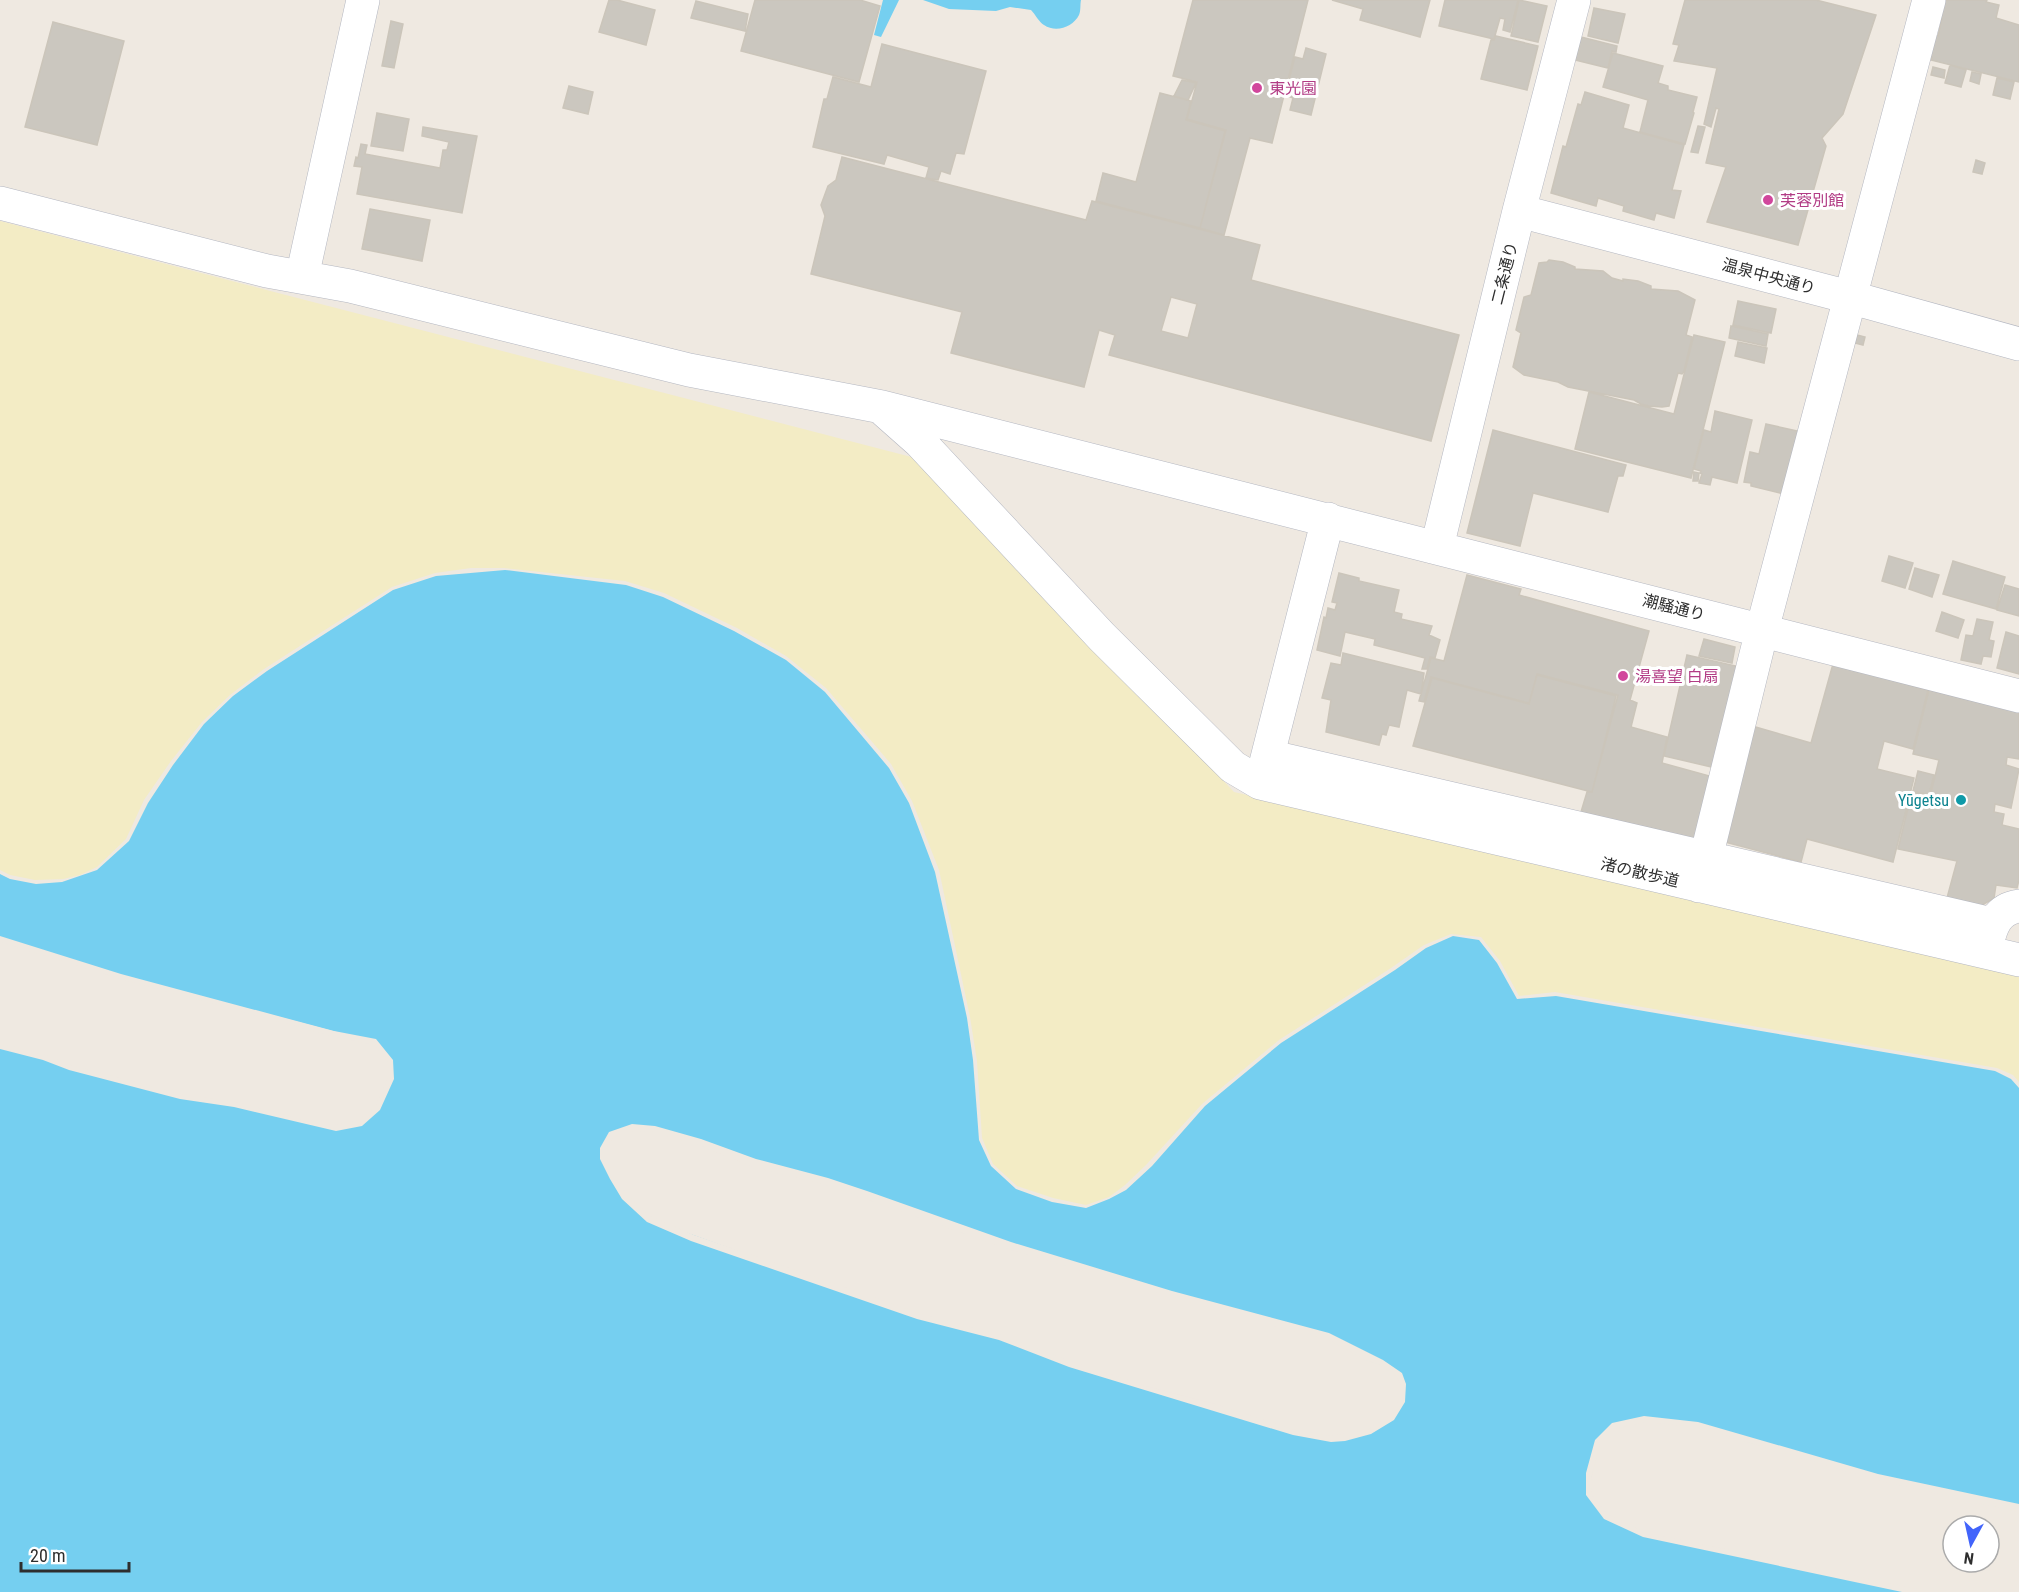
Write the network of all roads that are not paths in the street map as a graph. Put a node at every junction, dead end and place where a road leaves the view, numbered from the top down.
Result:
1 (363, 0) edge
2 (1574, 0) edge
3 (1929, 0) edge
4 (0, 203) edge
5 (1519, 211) junction
6 (302, 277) junction
7 (1849, 297) junction
8 (2019, 344) edge
9 (882, 407) junction
10 (1328, 519) junction
11 (1437, 547) junction
12 (1762, 630) junction
13 (2019, 696) edge
14 (1264, 769) junction
15 (1703, 872) junction
16 (2019, 906) edge
17 (1988, 938) junction
18 (2019, 960) edge

1 - 6 street
2 - 5 street, 二条通り
3 - 7 street
4 - 6 street, 潮騒通り
5 - 7 street, 温泉中央通り
5 - 11 street, 二条通り
6 - 9 street, 潮騒通り
7 - 8 street, 温泉中央通り
7 - 12 street
9 - 10 street, 潮騒通り
9 - 14 street
10 - 11 street, 潮騒通り
10 - 14 street
11 - 12 street, 潮騒通り
12 - 13 street, 潮騒通り
12 - 15 street
14 - 15 street
15 - 17 street
16 - 17 street
17 - 18 street

